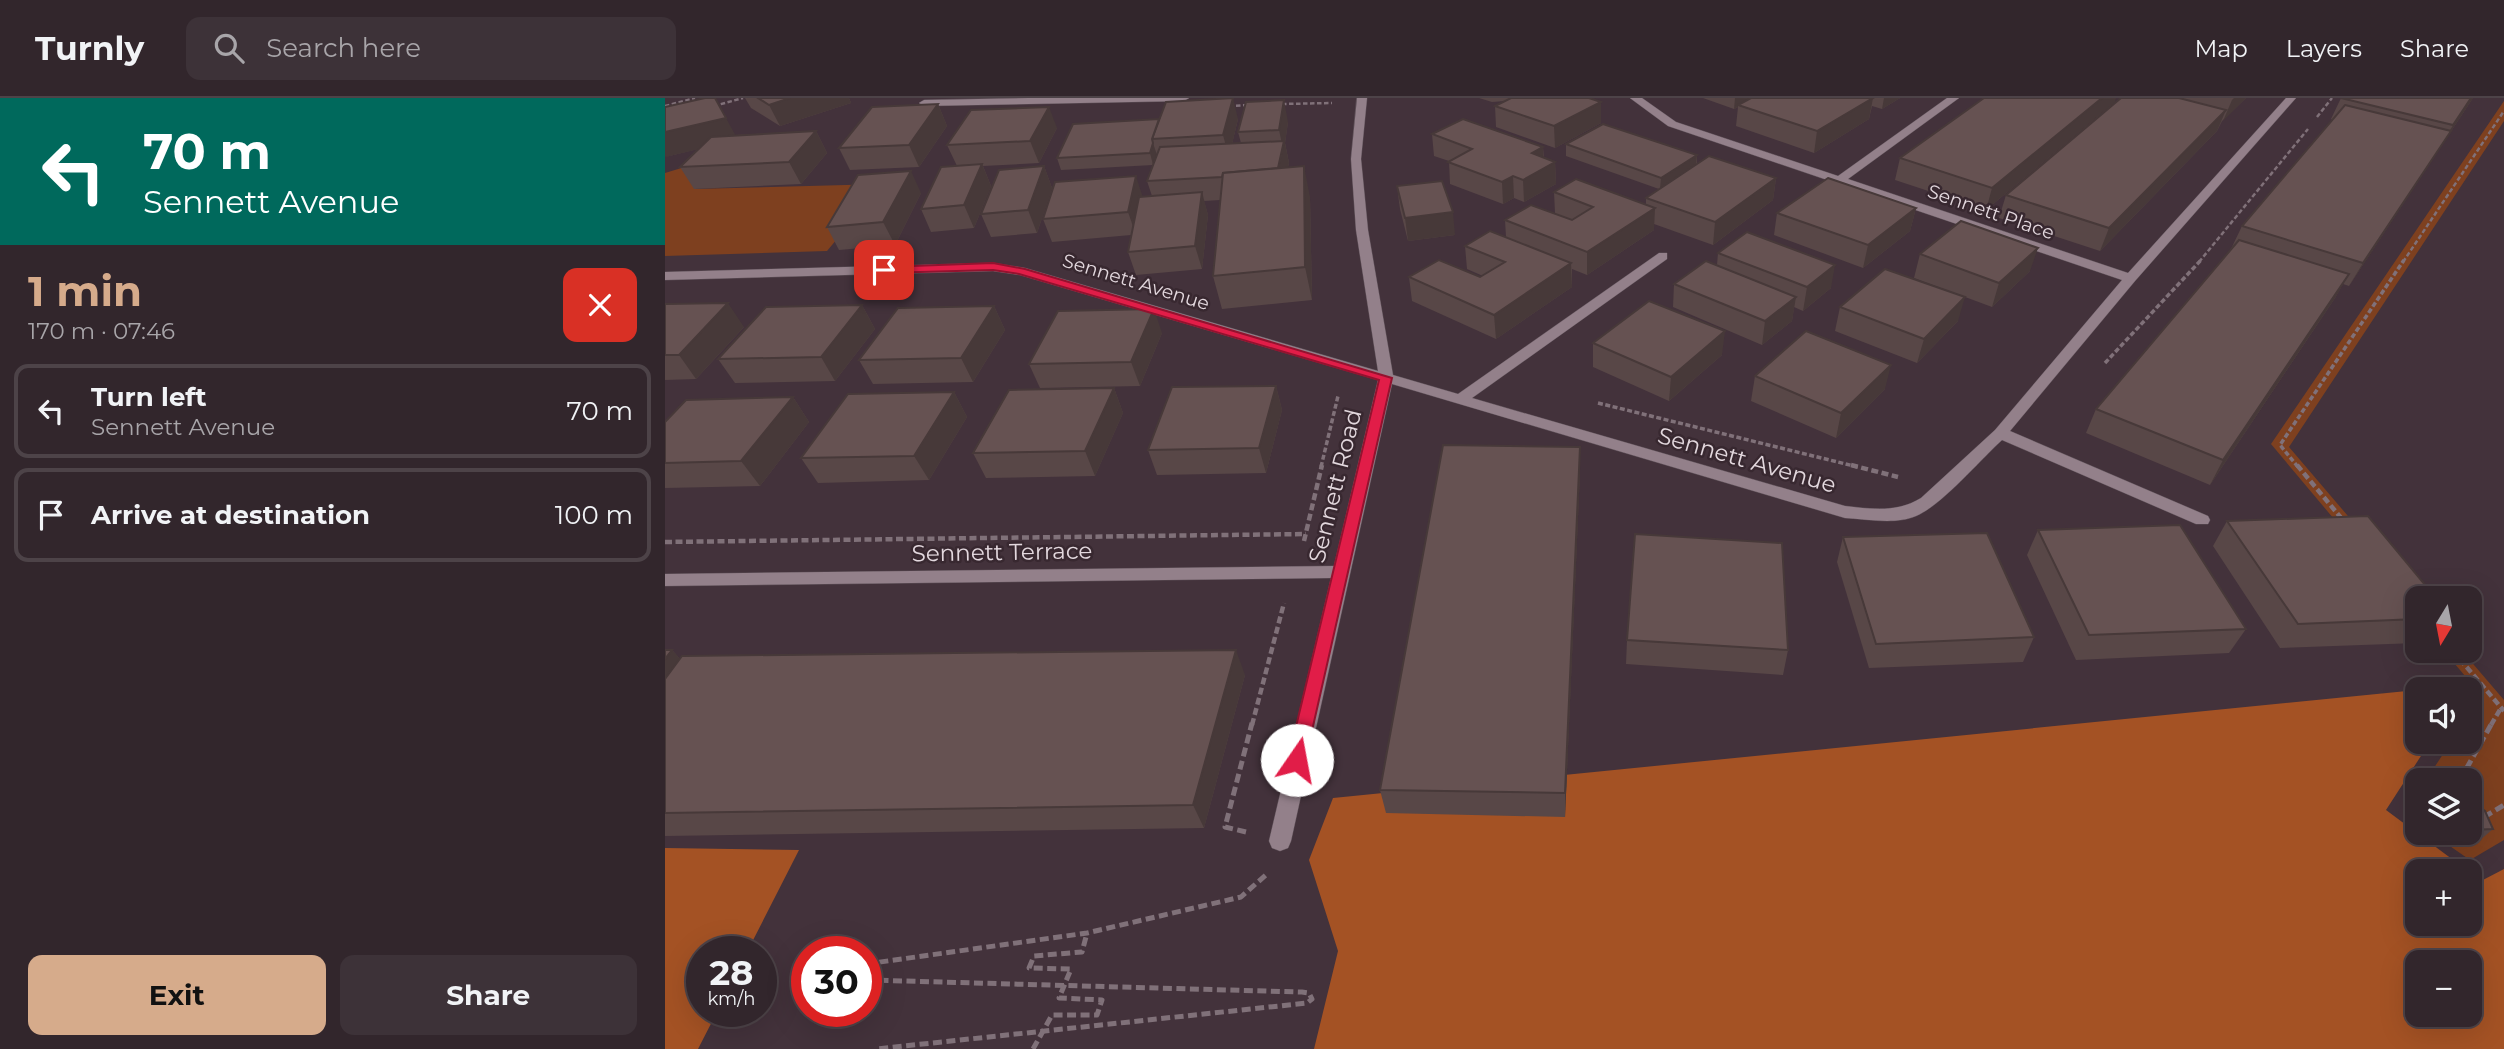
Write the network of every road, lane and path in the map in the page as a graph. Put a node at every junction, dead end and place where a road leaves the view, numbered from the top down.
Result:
1 (695, 98) edge
2 (743, 98) edge
3 (1184, 98) edge
4 (1362, 98) edge
5 (1635, 98) edge
6 (1954, 98) edge
7 (2291, 98) edge
8 (2332, 98) edge
9 (925, 103) edge
10 (665, 106) edge
11 (704, 109) edge
12 (2504, 111) edge
13 (1841, 179) junction
14 (1663, 256) dead end
15 (665, 276) edge
16 (2130, 278) junction
17 (1347, 366) junction
18 (2103, 366) dead end
19 (1386, 378) junction
20 (1459, 400) junction
21 (1595, 403) dead end
22 (2000, 433) junction
23 (1903, 478) dead end
24 (2202, 520) dead end
25 (2348, 526) edge
26 (1306, 534) junction
27 (665, 542) edge
28 (1339, 572) junction
29 (1294, 573) junction
30 (665, 580) edge
31 (2463, 663) edge
32 (2503, 709) edge
33 (2467, 768) edge
34 (2504, 804) edge
35 (2482, 817) edge
36 (1280, 841) junction
37 (1087, 933) junction
38 (882, 962) edge
39 (882, 980) edge
40 (1064, 983) junction
41 (1043, 1030) junction
42 (876, 1049) edge
43 (1034, 1049) edge

1 - 10 path
2 - 11 path
3 - 9 street
4 - 19 street, Sennett Road
5 - 13 street, Sennett Place
6 - 13 street
7 - 16 street, Sennett Avenue
8 - 18 path
12 - 25 path
13 - 16 street, Sennett Place
14 - 20 street
15 - 17 street, Sennett Avenue
16 - 22 street, Sennett Avenue
17 - 19 street, Sennett Avenue
17 - 26 path
19 - 20 street, Sennett Avenue
19 - 28 street, Sennett Road
20 - 22 street, Sennett Avenue
21 - 23 path
22 - 24 street
26 - 27 path
26 - 29 path
28 - 29 street, Sennett Terrace
28 - 36 street, Sennett Road
29 - 30 street, Sennett Terrace
29 - 36 path
31 - 32 path
32 - 33 path
34 - 35 path
36 - 37 path
37 - 38 path
37 - 40 path
39 - 40 path
40 - 41 path
40 - 41 path
41 - 42 path
41 - 43 path

